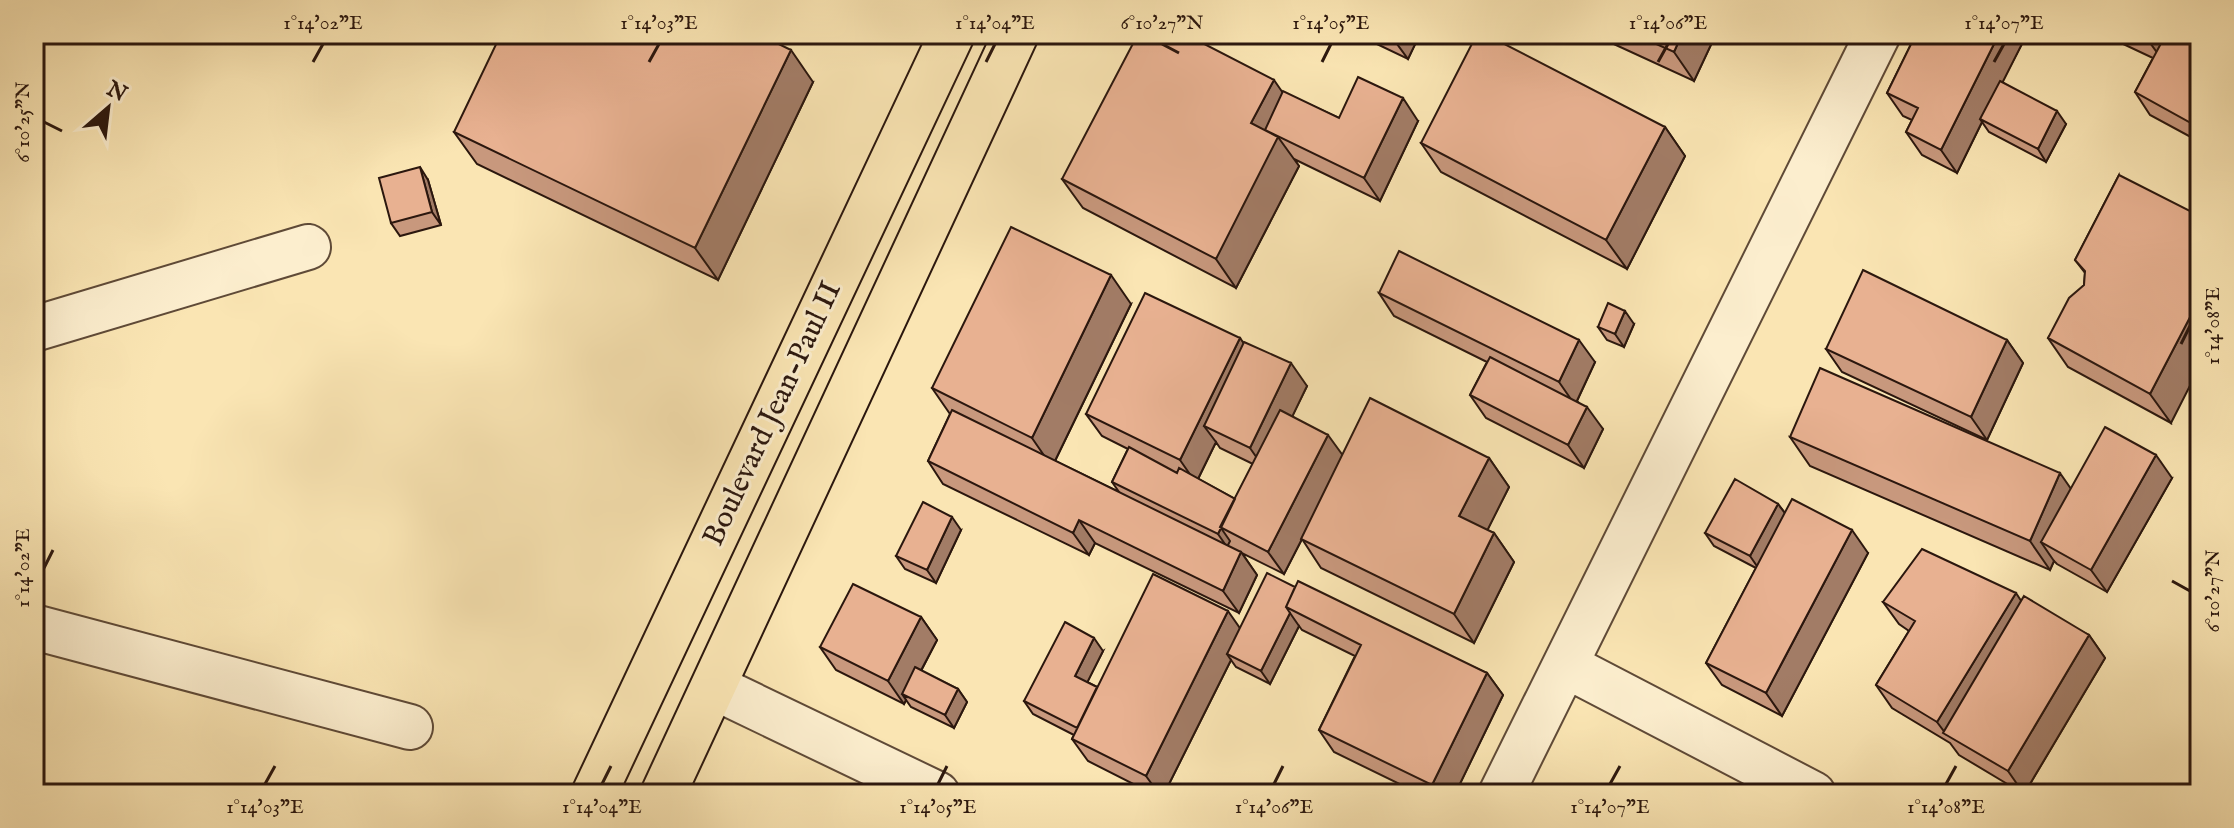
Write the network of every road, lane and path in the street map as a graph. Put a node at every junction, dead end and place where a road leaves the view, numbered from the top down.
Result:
1 (952, 34) edge
2 (1016, 34) edge
3 (1878, 34) edge
4 (308, 247) dead end
5 (34, 329) edge
6 (34, 627) edge
7 (1567, 666) junction
8 (714, 687) junction
9 (410, 727) dead end
10 (594, 794) edge
11 (663, 794) edge
12 (937, 794) edge
13 (1501, 794) edge
14 (1813, 794) edge

1 - 10 main road, Boulevard Jean-Paul II
2 - 8 main road, Boulevard Jean-Paul II
3 - 7 street
4 - 5 street
6 - 9 street
7 - 13 street
7 - 14 street
8 - 11 main road, Boulevard Jean-Paul II
8 - 12 street

